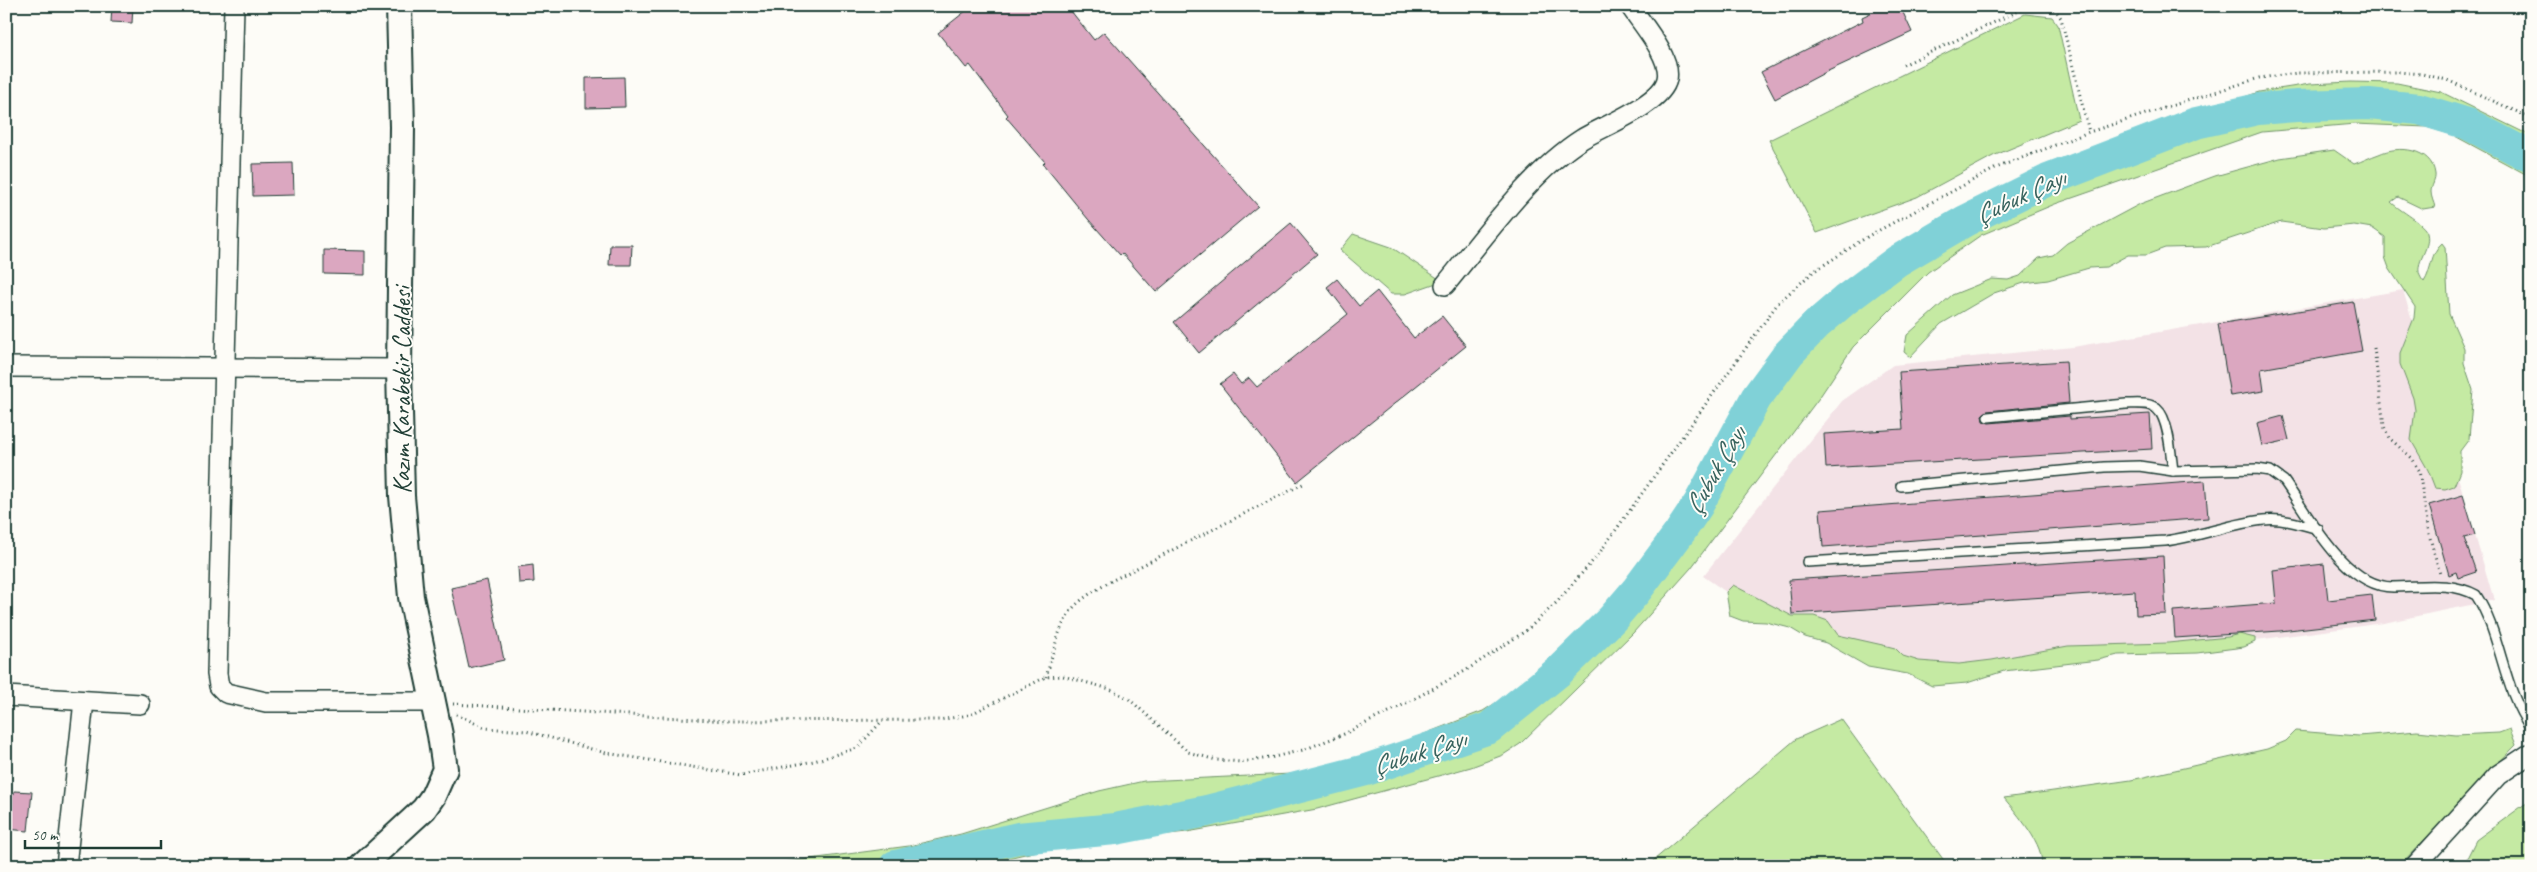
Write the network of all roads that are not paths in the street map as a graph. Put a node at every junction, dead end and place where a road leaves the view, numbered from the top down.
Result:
1 (234, 6) edge
2 (399, 6) edge
3 (1630, 6) edge
4 (1445, 285) dead end
5 (6, 367) edge
6 (226, 368) junction
7 (399, 369) junction
8 (1988, 417) dead end
9 (2174, 471) junction
10 (1901, 486) dead end
11 (2318, 529) junction
12 (1807, 562) dead end
13 (6, 696) edge
14 (84, 701) junction
15 (433, 702) junction
16 (140, 704) dead end
17 (2531, 728) edge
18 (2531, 753) edge
19 (66, 866) edge
20 (362, 866) edge
21 (2415, 866) edge

1 - 6 street
2 - 7 street, Kazım Karabekir Caddesi
3 - 4 street
5 - 6 street
6 - 7 street
6 - 15 street
7 - 15 street, Kazım Karabekir Caddesi
8 - 9 lane
9 - 10 lane
9 - 11 lane
11 - 12 lane
11 - 17 lane
13 - 14 street
14 - 16 street
14 - 19 street
15 - 20 street, Kazım Karabekir Caddesi
18 - 21 street

